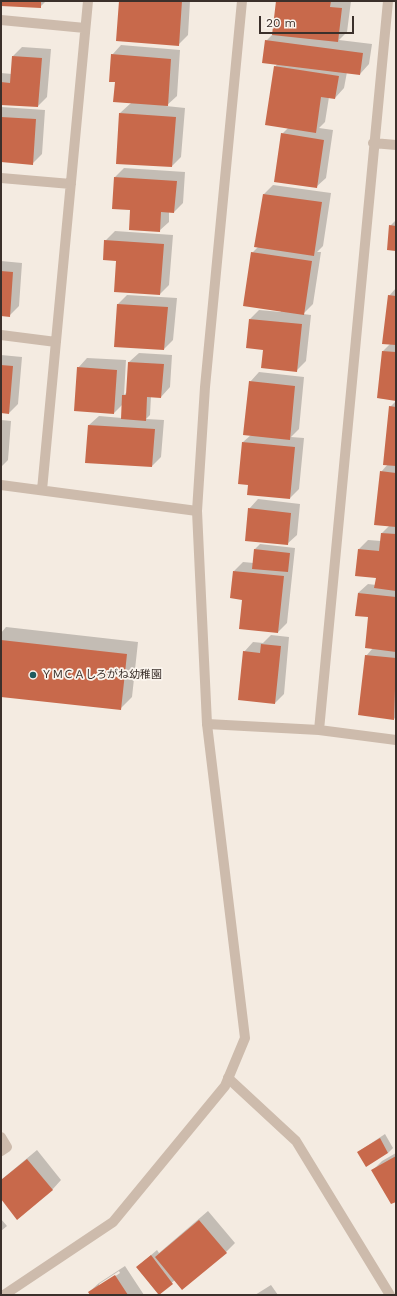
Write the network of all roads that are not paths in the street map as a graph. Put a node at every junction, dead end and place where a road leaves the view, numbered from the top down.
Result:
1 (88, 1) edge
2 (242, 1) edge
3 (388, 1) edge
4 (1, 20) edge
5 (85, 28) junction
6 (373, 143) junction
7 (396, 145) edge
8 (1, 178) edge
9 (71, 184) junction
10 (1, 335) edge
11 (56, 342) junction
12 (1, 485) edge
13 (42, 490) junction
14 (197, 510) junction
15 (207, 724) junction
16 (319, 730) junction
17 (396, 740) edge
18 (228, 1078) junction
19 (1, 1137) edge
20 (1, 1151) edge
21 (4, 1295) edge
22 (390, 1295) edge

1 - 5 street
2 - 14 street
3 - 6 street
4 - 5 street
5 - 9 street
6 - 7 street
6 - 16 street
8 - 9 street
9 - 11 street
10 - 11 street
11 - 13 street
12 - 13 street
13 - 14 street
14 - 15 street
15 - 16 street
15 - 18 street
16 - 17 street
18 - 21 street
18 - 22 street
19 - 20 street

